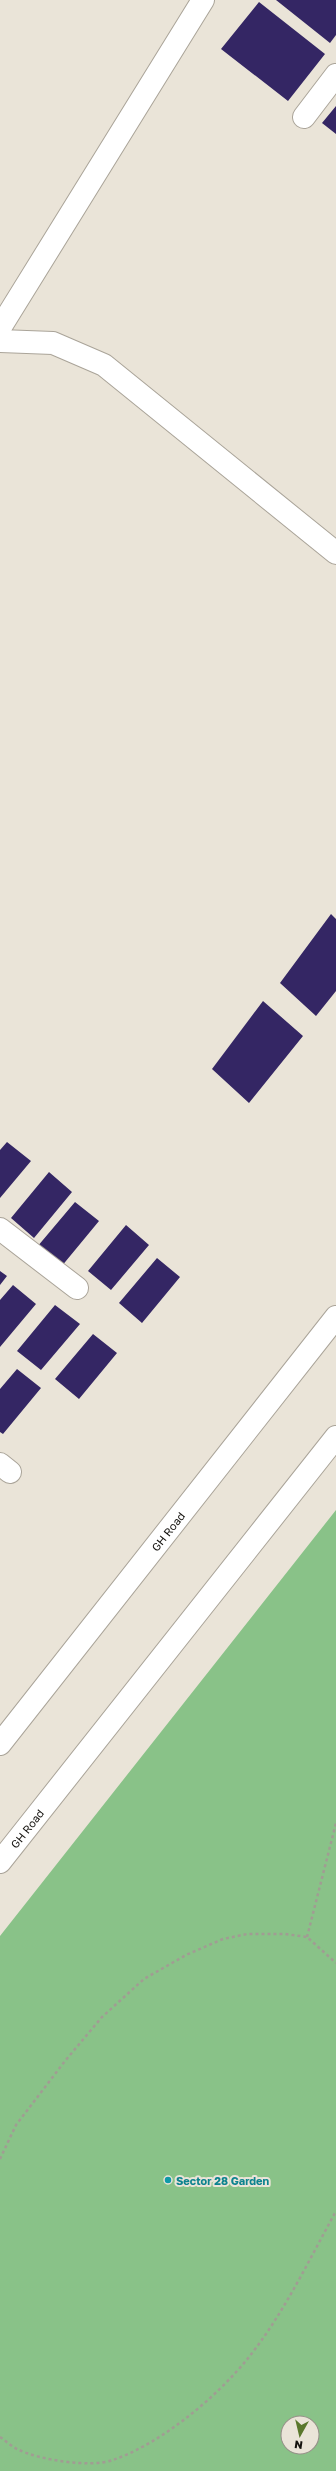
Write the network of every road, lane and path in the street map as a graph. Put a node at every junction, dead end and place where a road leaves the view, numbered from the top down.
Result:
1 (203, 0) edge
2 (336, 75) edge
3 (304, 117) dead end
4 (0, 328) edge
5 (0, 341) edge
6 (336, 553) edge
7 (0, 1229) edge
8 (77, 1288) dead end
9 (336, 1317) edge
10 (336, 1437) edge
11 (0, 1744) edge
12 (336, 1823) edge
13 (0, 1862) edge
14 (307, 1937) junction
15 (336, 1963) edge
16 (0, 2159) edge
17 (336, 2211) edge
18 (0, 2437) edge

1 - 4 main road
2 - 3 main road
5 - 6 main road
7 - 8 main road
9 - 11 main road, GH Road
10 - 13 main road, GH Road
12 - 14 path
14 - 15 path
14 - 16 path
17 - 18 path

